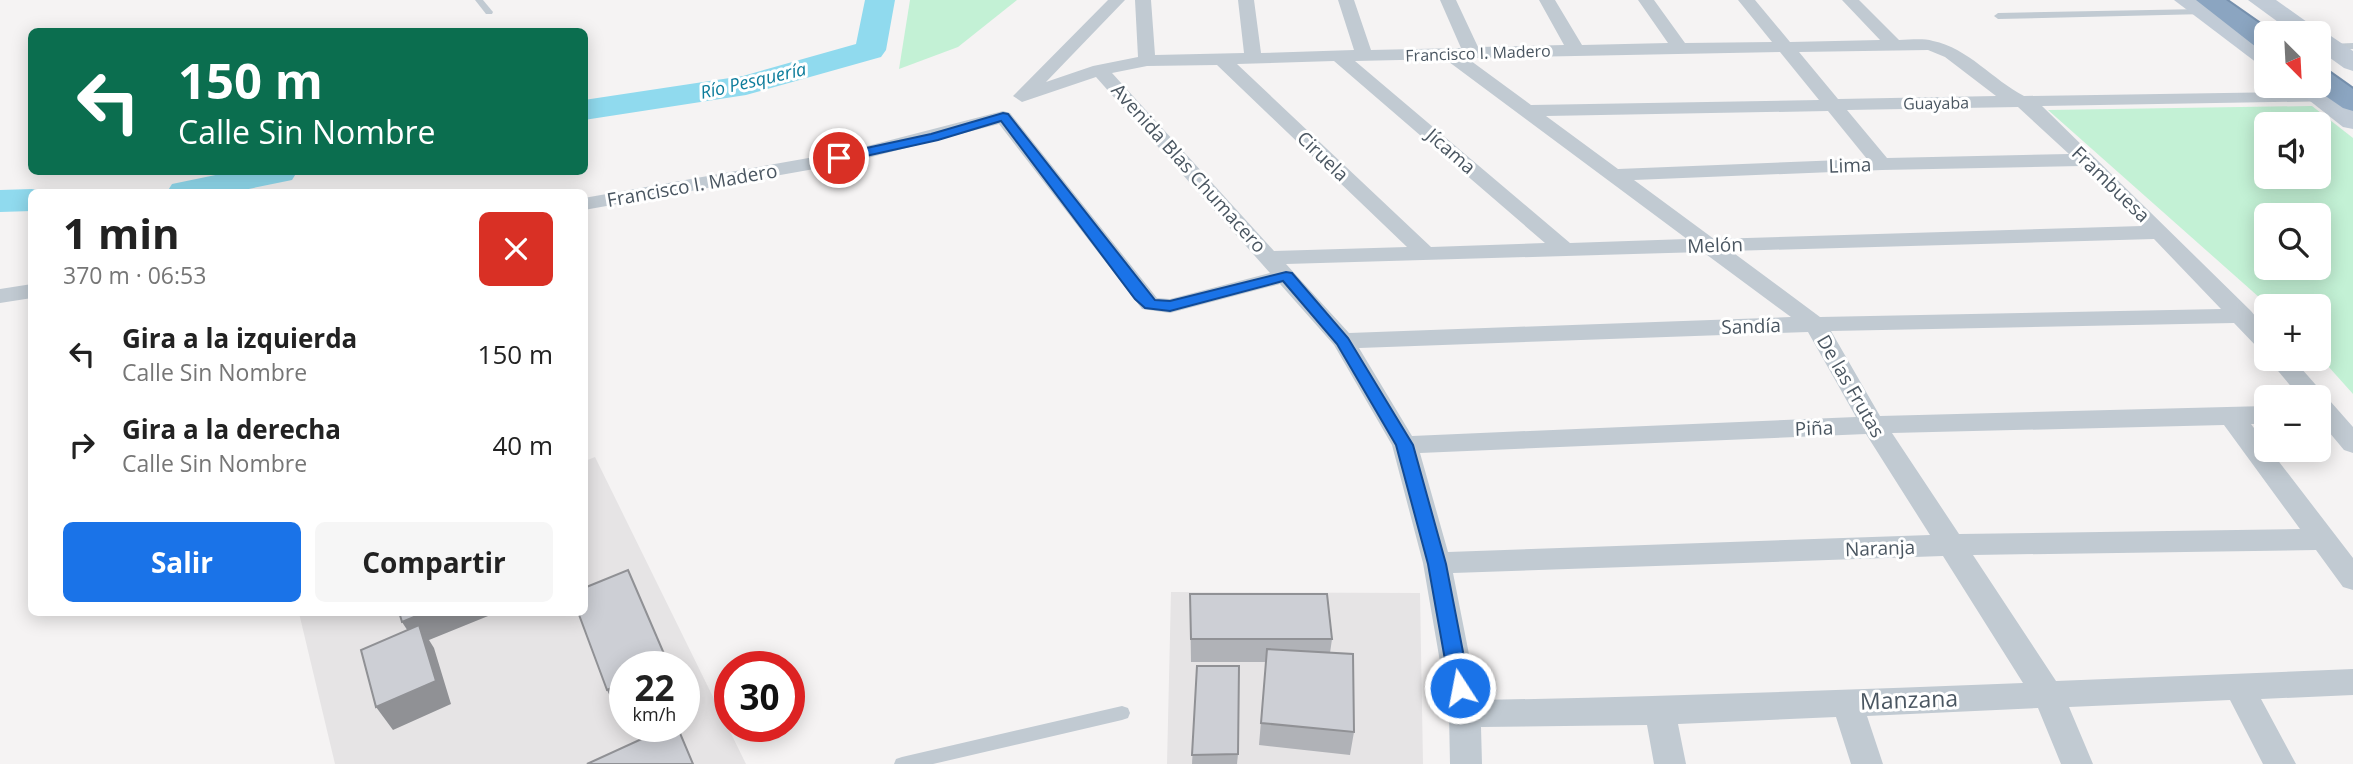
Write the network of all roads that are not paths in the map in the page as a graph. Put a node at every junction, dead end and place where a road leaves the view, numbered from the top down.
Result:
1 (479, 0) edge
2 (1117, 0) edge
3 (1143, 0) edge
4 (1247, 0) edge
5 (1346, 0) edge
6 (1448, 0) edge
7 (1547, 0) edge
8 (1646, 0) edge
9 (1746, 0) edge
10 (1850, 0) edge
11 (2236, 0) edge
12 (2260, 0) edge
13 (2199, 4) edge
14 (489, 12) dead end
15 (1998, 16) dead end
16 (2267, 21) edge
17 (2292, 21) edge
18 (2254, 34) edge
19 (1893, 44) junction
20 (1783, 46) junction
21 (1938, 47) joint
22 (1680, 48) junction
23 (2254, 48) edge
24 (2331, 48) edge
25 (1576, 50) junction
26 (1461, 53) junction
27 (1364, 55) junction
28 (1338, 56) junction
29 (1253, 57) junction
30 (1221, 59) junction
31 (1147, 61) junction
32 (2353, 63) edge
33 (1099, 70) junction
34 (2331, 89) edge
35 (2254, 92) edge
36 (1022, 96) junction
37 (2025, 102) junction
38 (1835, 106) junction
39 (1531, 111) junction
40 (1003, 117) junction
41 (2353, 121) edge
42 (2086, 160) junction
43 (1882, 164) junction
44 (1615, 175) junction
45 (588, 203) edge
46 (2160, 232) junction
47 (1710, 245) junction
48 (1563, 248) junction
49 (1425, 253) junction
50 (1278, 267) junction
51 (28, 292) edge
52 (0, 296) edge
53 (2243, 316) junction
54 (1815, 324) junction
55 (2254, 329) edge
56 (1343, 341) junction
57 (2290, 371) edge
58 (2302, 385) edge
59 (2254, 415) edge
60 (2231, 416) junction
61 (2331, 419) edge
62 (1873, 425) junction
63 (2353, 444) edge
64 (1405, 445) junction
65 (2322, 539) junction
66 (1952, 545) junction
67 (1437, 564) junction
68 (2353, 579) edge
69 (2353, 682) edge
70 (2239, 688) junction
71 (2048, 693) junction
72 (1847, 701) junction
73 (1660, 711) junction
74 (1122, 713) dead end
75 (1465, 713) junction
76 (902, 764) edge
77 (1466, 764) edge
78 (1670, 764) edge
79 (1867, 764) edge
80 (2077, 764) edge
81 (2280, 764) edge

1 - 14 lane
2 - 36 street
3 - 31 street
4 - 29 street
5 - 27 street
6 - 26 street
7 - 25 street
8 - 22 street
9 - 20 street
10 - 19 street
11 - 16 highway
12 - 17 street
13 - 15 lane
13 - 18 highway
13 - 23 street
19 - 20 street, Francisco I. Madero
19 - 21 street, Francisco I. Madero
20 - 22 street, Francisco I. Madero
20 - 38 street
21 - 37 street, Frambuesa
22 - 25 street, Francisco I. Madero
24 - 32 street
25 - 26 street, Francisco I. Madero
26 - 27 street, Francisco I. Madero
26 - 39 street, De las Frutas
27 - 28 street, Francisco I. Madero
28 - 29 street, Francisco I. Madero
28 - 48 street, Jícama
29 - 30 street, Francisco I. Madero
30 - 31 street, Francisco I. Madero
30 - 49 street, Ciruela
31 - 33 street, Francisco I. Madero
33 - 36 street, Francisco I. Madero
33 - 50 street, Avenida Blas Chumacero
34 - 41 street
35 - 37 street, Guayaba
36 - 40 street
37 - 38 street, Guayaba
37 - 42 street, Frambuesa
38 - 39 street, Guayaba
38 - 43 street
39 - 44 street, De las Frutas
40 - 45 street, Francisco I. Madero
40 - 50 street, Melón
42 - 43 street, Lima
42 - 46 street, Frambuesa
43 - 44 street, Lima
44 - 47 street, De las Frutas
46 - 47 street, Melón
46 - 53 street, Frambuesa
47 - 48 street, Melón
47 - 54 street, De las Frutas
48 - 49 street, Melón
49 - 50 street, Melón
50 - 56 street, Avenida Blas Chumacero
51 - 52 street
53 - 54 street, Sandía
53 - 55 street, Frambuesa
54 - 56 street, Sandía
54 - 62 street, De las Frutas
56 - 64 street, Avenida Blas Chumacero
57 - 58 street
59 - 60 street, Piña
60 - 62 street, Piña
60 - 65 street
61 - 63 street
62 - 64 street, Piña
62 - 66 street, De las Frutas
64 - 67 street, Avenida Blas Chumacero
65 - 66 street, Naranja
65 - 68 street
66 - 67 street, Naranja
66 - 71 street, De las Frutas
67 - 75 street, Avenida Blas Chumacero
69 - 70 street, Manzana
70 - 71 street, Manzana
70 - 81 street
71 - 72 street, Manzana
71 - 80 street, De las Frutas
72 - 73 street, Manzana
72 - 79 street
73 - 75 street, Manzana
73 - 78 street
74 - 76 lane
75 - 77 street, Avenida Blas Chumacero

